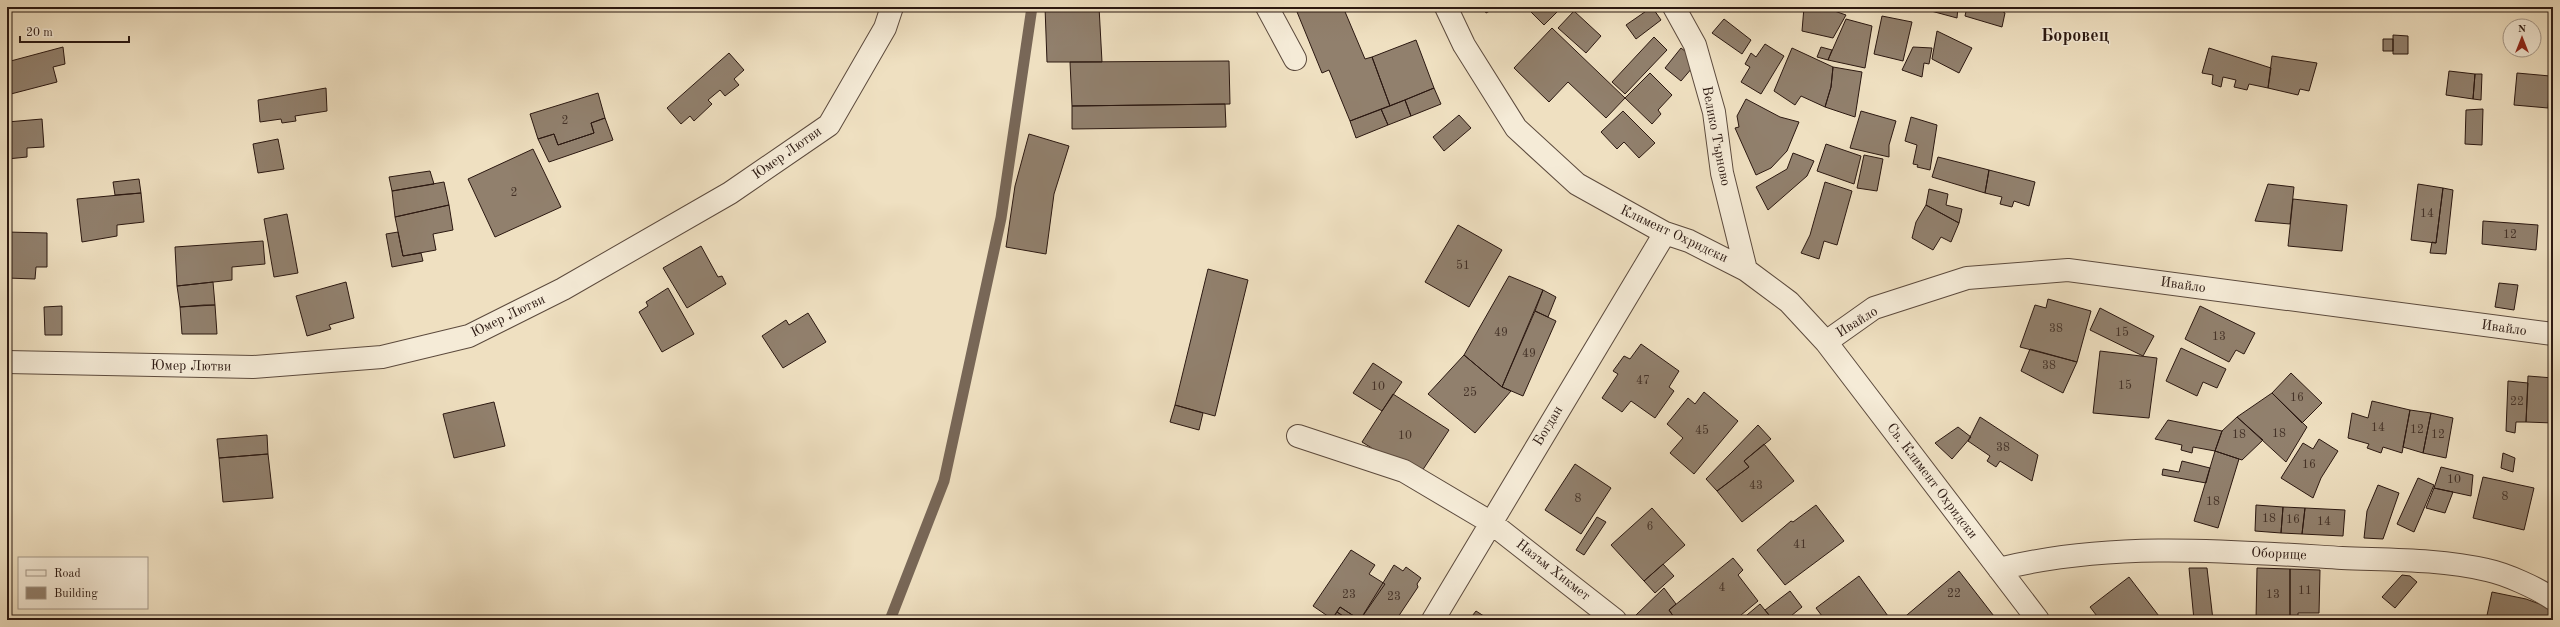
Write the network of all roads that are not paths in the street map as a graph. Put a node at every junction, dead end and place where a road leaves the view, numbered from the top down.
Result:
1 (892, 7) edge
2 (1267, 7) edge
3 (1446, 7) edge
4 (1674, 7) edge
5 (1296, 59) dead end
6 (1665, 233) junction
7 (1746, 270) junction
8 (2553, 334) edge
9 (1826, 342) junction
10 (7, 362) edge
11 (1298, 436) dead end
12 (1490, 522) junction
13 (1999, 569) junction
14 (2553, 599) edge
15 (2030, 617) edge
16 (1433, 620) edge
17 (1615, 620) edge

1 - 10 street, Юмер Лютви
2 - 5 street
3 - 6 street, Климент Охридски
4 - 7 street, Велико Търново
6 - 7 street, Климент Охридски
6 - 12 street, Богдан
7 - 9 street, Климент Охридски
8 - 9 street, Ивайло
9 - 13 street, Св. Климент Охридски
11 - 12 street, Назъм Хикмет
12 - 16 street, Богдан
12 - 17 street, Назъм Хикмет
13 - 14 street, Оборище
13 - 15 street, Св. Климент Охридски

